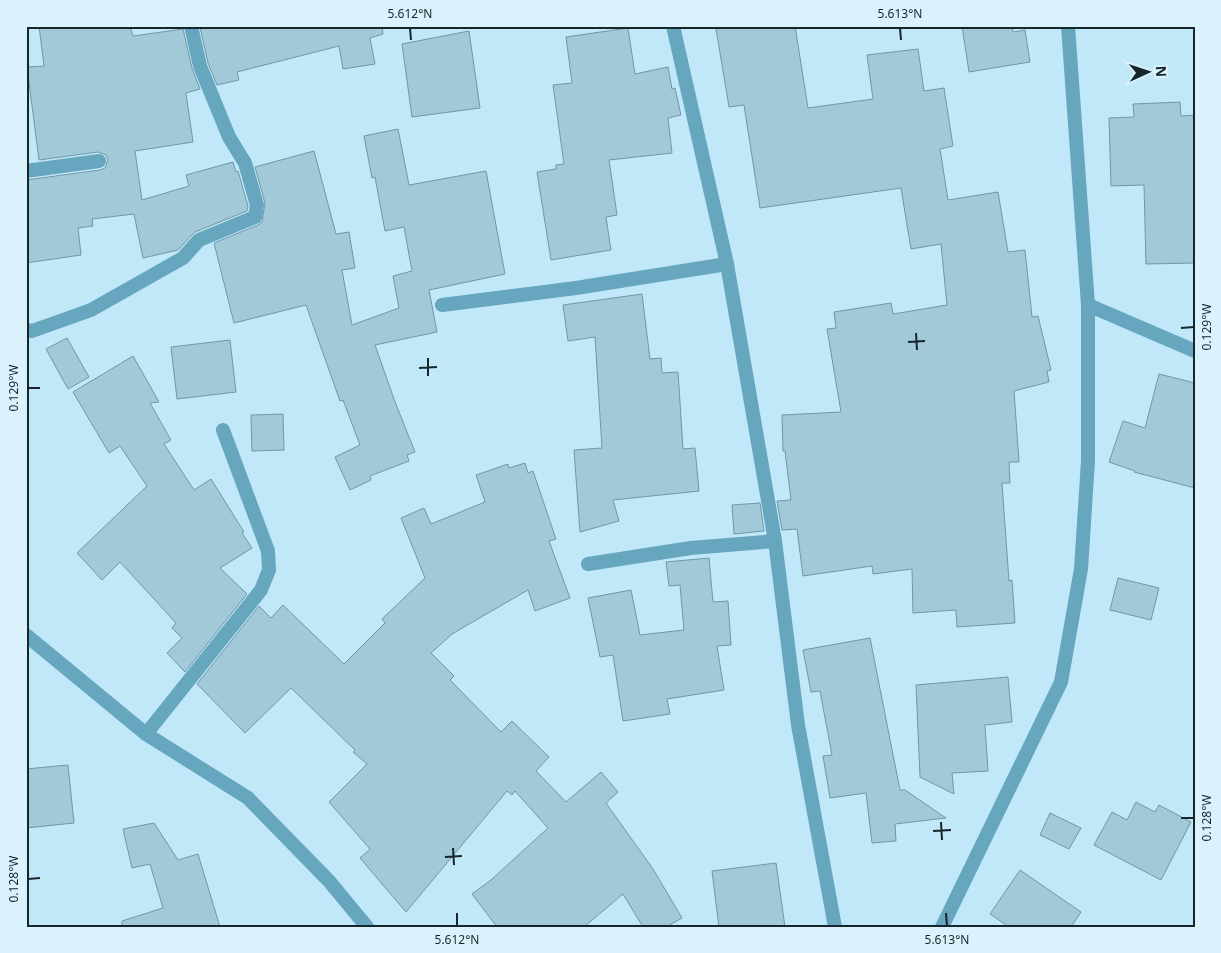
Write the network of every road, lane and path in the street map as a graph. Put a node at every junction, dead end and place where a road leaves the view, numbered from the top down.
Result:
1 (191, 26) edge
2 (673, 26) edge
3 (1068, 26) edge
4 (100, 161) dead end
5 (26, 171) edge
6 (727, 264) junction
7 (442, 305) dead end
8 (1088, 305) junction
9 (26, 330) edge
10 (1195, 351) edge
11 (223, 430) dead end
12 (776, 541) junction
13 (588, 564) dead end
14 (26, 635) edge
15 (146, 734) junction
16 (367, 927) edge
17 (835, 927) edge
18 (942, 927) edge

1 - 9 street
2 - 6 street
3 - 8 street
4 - 5 street
6 - 7 street
6 - 12 street
8 - 10 street
8 - 18 street
11 - 15 street
12 - 13 street
12 - 17 street
14 - 15 street
15 - 16 street

